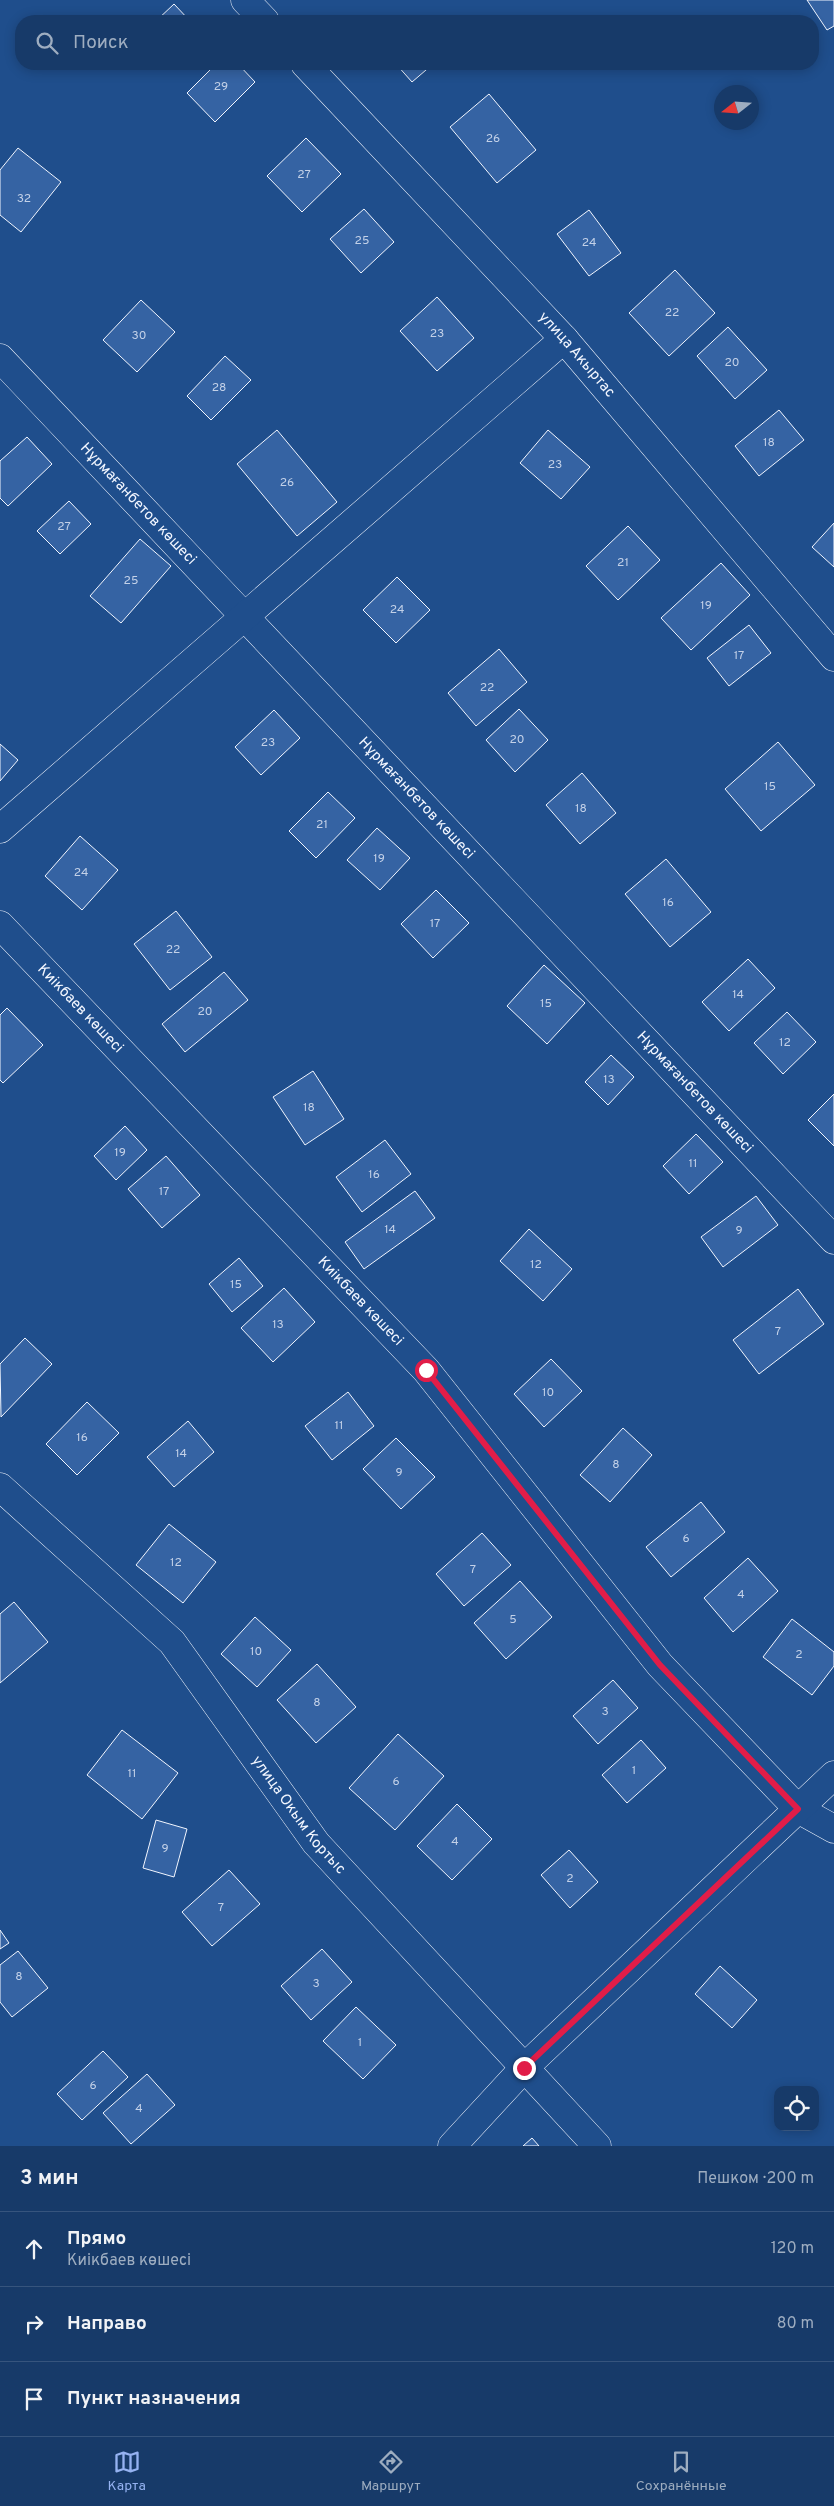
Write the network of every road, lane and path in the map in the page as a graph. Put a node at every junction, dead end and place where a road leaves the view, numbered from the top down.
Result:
1 (245, 0) edge
2 (259, 15) edge
3 (311, 70) edge
4 (564, 339) junction
5 (0, 358) edge
6 (245, 616) junction
7 (834, 657) edge
8 (0, 829) edge
9 (0, 925) edge
10 (834, 1240) edge
11 (0, 1487) edge
12 (834, 1775) edge
13 (798, 1809) junction
14 (834, 1830) edge
15 (524, 2068) junction
16 (452, 2146) edge
17 (597, 2146) edge

1 - 2 street
3 - 4 street, улица Акыртас
4 - 6 street
4 - 7 street, улица Акыртас
5 - 6 street, Нұрмағанбетов көшесі
6 - 8 street
6 - 10 street, Нұрмағанбетов көшесі
9 - 13 street, Киікбаев көшесі
11 - 15 street, улица Окым Кортыс
12 - 13 street
13 - 14 street, Киікбаев көшесі
13 - 15 street
15 - 16 street
15 - 17 street, улица Окым Кортыс

